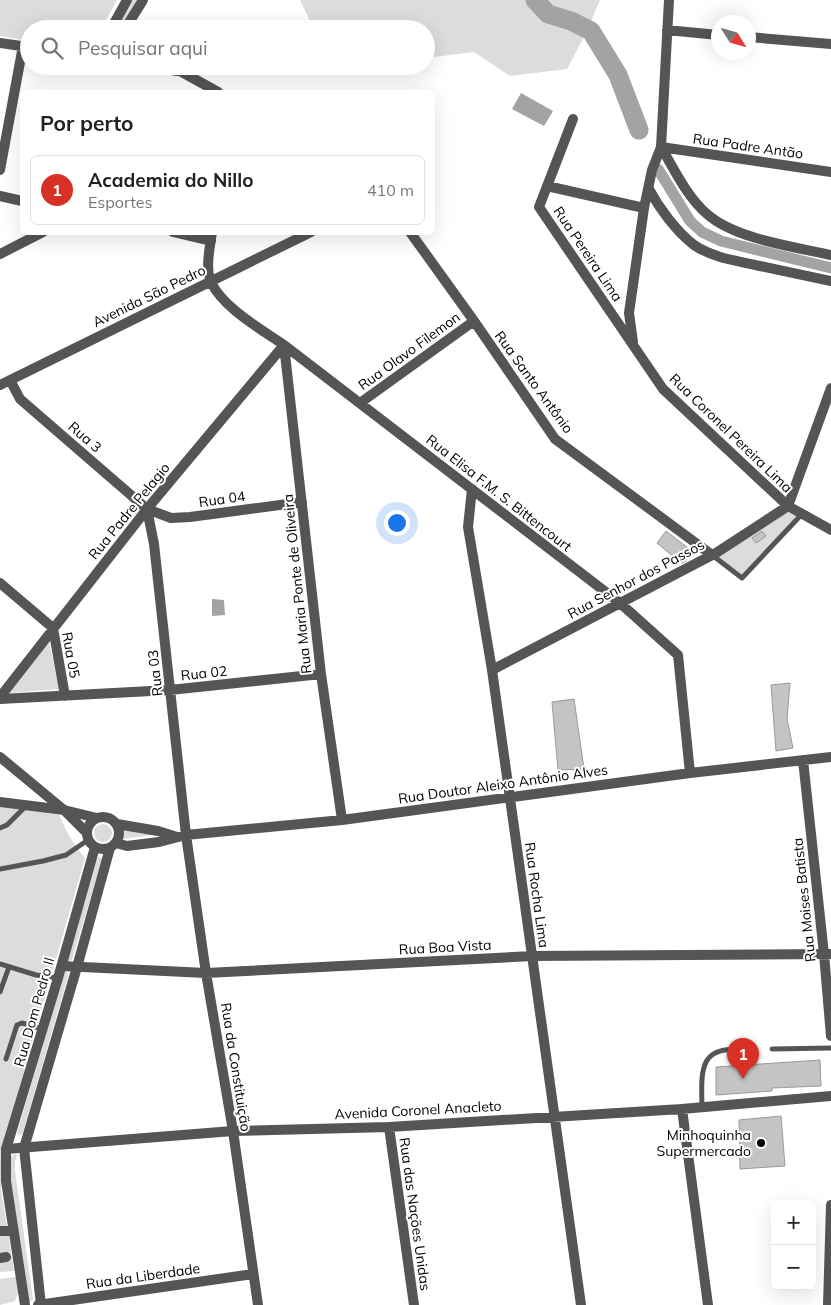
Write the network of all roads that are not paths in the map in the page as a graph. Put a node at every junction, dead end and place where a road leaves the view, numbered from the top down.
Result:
1 (127, 0) edge
2 (143, 0) edge
3 (669, 0) edge
4 (116, 20) edge
5 (133, 20) edge
6 (667, 30) junction
7 (711, 33) edge
8 (756, 38) edge
9 (0, 43) edge
10 (831, 44) edge
11 (20, 46) edge
12 (20, 75) edge
13 (187, 75) edge
14 (214, 90) edge
15 (573, 119) dead end
16 (661, 147) junction
17 (0, 170) edge
18 (831, 172) edge
19 (547, 186) junction
20 (649, 188) junction
21 (0, 196) edge
22 (20, 201) edge
23 (644, 208) junction
24 (37, 235) edge
25 (196, 235) edge
26 (305, 235) edge
27 (412, 235) edge
28 (212, 237) edge
29 (0, 254) edge
30 (831, 255) edge
31 (210, 281) junction
32 (831, 281) edge
33 (474, 321) junction
34 (284, 345) junction
35 (633, 346) junction
36 (10, 380) junction
37 (0, 385) edge
38 (831, 388) edge
39 (360, 403) junction
40 (472, 489) junction
41 (302, 502) junction
42 (788, 506) junction
43 (147, 509) junction
44 (802, 514) junction
45 (831, 530) edge
46 (712, 555) junction
47 (0, 583) edge
48 (620, 604) junction
49 (53, 628) junction
50 (492, 670) junction
51 (321, 674) junction
52 (170, 690) junction
53 (65, 696) junction
54 (0, 698) edge
55 (831, 757) edge
56 (0, 758) edge
57 (803, 760) junction
58 (690, 773) junction
59 (510, 797) junction
60 (0, 802) edge
61 (27, 806) junction
62 (64, 810) junction
63 (97, 818) junction
64 (342, 820) junction
65 (116, 824) junction
66 (0, 828) edge
67 (182, 836) junction
68 (90, 840) junction
69 (113, 845) junction
70 (0, 868) edge
71 (828, 954) edge
72 (532, 956) junction
73 (0, 964) edge
74 (62, 966) junction
75 (9, 967) junction
76 (77, 967) junction
77 (206, 973) junction
78 (58, 978) junction
79 (0, 992) edge
80 (43, 1029) junction
81 (831, 1036) edge
82 (831, 1048) edge
83 (772, 1049) dead end
84 (750, 1051) dead end
85 (6, 1059) dead end
86 (831, 1096) edge
87 (702, 1108) junction
88 (682, 1109) junction
89 (556, 1116) junction
90 (389, 1127) junction
91 (233, 1131) junction
92 (24, 1148) junction
93 (6, 1149) junction
94 (831, 1205) edge
95 (0, 1231) edge
96 (14, 1231) junction
97 (253, 1274) junction
98 (25, 1305) edge
99 (40, 1305) edge
100 (258, 1305) edge
101 (414, 1305) edge
102 (581, 1305) edge
103 (708, 1305) edge
104 (828, 1305) edge

1 - 4 street
2 - 5 street
3 - 6 street, Rua Coronel Pereira Lima
6 - 7 street
6 - 16 street, Rua Coronel Pereira Lima
8 - 10 street
9 - 11 street
12 - 17 street
13 - 14 street
15 - 19 street, Rua Pereira Lima
16 - 18 street, Rua Padre Antão
16 - 20 street, Rua Coronel Pereira Lima
16 - 30 street
19 - 23 street
19 - 35 street, Rua Pereira Lima
20 - 23 street, Rua Coronel Pereira Lima
20 - 32 street
21 - 22 street
23 - 35 street, Rua Coronel Pereira Lima
24 - 29 street
25 - 28 street
26 - 31 street, Avenida São Pedro
27 - 33 street, Rua Santo Antônio
28 - 31 street
31 - 34 street, Rua Elisa F.M. S. Bittencourt
31 - 36 street, Avenida São Pedro
33 - 39 street, Rua Olavo Filemon
33 - 46 street, Rua Santo Antônio
34 - 39 street, Rua Elisa F.M. S. Bittencourt
34 - 41 street, Rua Maria Ponte de Oliveira
34 - 43 street, Rua Padre Pelagio
35 - 42 street, Rua Coronel Pereira Lima
36 - 37 street, Avenida São Pedro
36 - 43 street, Rua 3
38 - 42 street
39 - 40 street, Rua Elisa F.M. S. Bittencourt
40 - 48 street, Rua Elisa F.M. S. Bittencourt
40 - 50 street, Rua Rocha Lima
41 - 43 street, Rua 04
41 - 51 street, Rua Maria Ponte de Oliveira
42 - 44 street, Rua Coronel Pereira Lima
42 - 46 street, Rua Senhor dos Passos
43 - 49 street, Rua Padre Pelagio
43 - 52 street, Rua 03
44 - 45 street, Rua Coronel Pereira Lima
44 - 46 lane
46 - 48 street, Rua Senhor dos Passos
47 - 49 street, Rua 05
48 - 50 street, Rua Senhor dos Passos
48 - 58 street, Rua Elisa F.M. S. Bittencourt
49 - 53 street, Rua 05
49 - 54 street, Rua Padre Pelagio
50 - 59 street, Rua Rocha Lima
51 - 52 street, Rua 02
51 - 64 street, Rua Maria Ponte de Oliveira
52 - 53 street, Rua 02
52 - 67 street, Rua 03
53 - 54 street, Rua 02
55 - 57 street, Rua Doutor Aleixo Antônio Alves
56 - 62 street
57 - 58 street, Rua Doutor Aleixo Antônio Alves
57 - 71 street, Rua Moises Batista
58 - 59 street, Rua Doutor Aleixo Antônio Alves
59 - 64 street, Rua Doutor Aleixo Antônio Alves
59 - 72 street, Rua Rocha Lima
60 - 61 street
61 - 62 street
61 - 66 lane
62 - 63 street
62 - 68 street
63 - 65 street
63 - 68 street
64 - 67 street, Rua Doutor Aleixo Antônio Alves
65 - 67 street, Rua Doutor Aleixo Antônio Alves
65 - 69 street
67 - 69 street, Rua Doutor Aleixo Antônio Alves
67 - 77 street, Rua da Constituição
68 - 69 street
68 - 70 lane
68 - 74 street, Rua Dom Pedro II
69 - 76 street, Rua Dom Pedro II
71 - 72 street, Rua Boa Vista
71 - 81 street, Rua Moises Batista
72 - 77 street, Rua Boa Vista
72 - 89 street, Rua Rocha Lima
73 - 75 lane
74 - 76 street, Rua Boa Vista
74 - 78 street, Rua Dom Pedro II
75 - 78 lane
75 - 79 lane
76 - 77 street, Rua Boa Vista
76 - 92 street, Rua Dom Pedro II
77 - 91 street, Rua da Constituição
78 - 80 street, Rua Dom Pedro II
80 - 85 lane
80 - 93 street, Rua Dom Pedro II
82 - 83 lane
84 - 87 lane
86 - 87 street, Avenida Coronel Anacleto
87 - 88 street, Avenida Coronel Anacleto
88 - 89 street, Avenida Coronel Anacleto
88 - 103 street
89 - 90 street, Avenida Coronel Anacleto
89 - 102 street, Rua Rocha Lima
90 - 91 street, Avenida Coronel Anacleto
90 - 101 street, Rua das Nações Unidas
91 - 92 street, Avenida Coronel Anacleto
91 - 97 street, Rua da Constituição
92 - 93 street, Avenida Coronel Anacleto
92 - 99 street, Rua Dom Pedro II
93 - 96 street, Rua Dom Pedro II
94 - 104 street
95 - 96 street
96 - 98 street, Rua Dom Pedro II
97 - 99 street, Rua da Liberdade
97 - 100 street, Rua da Constituição

